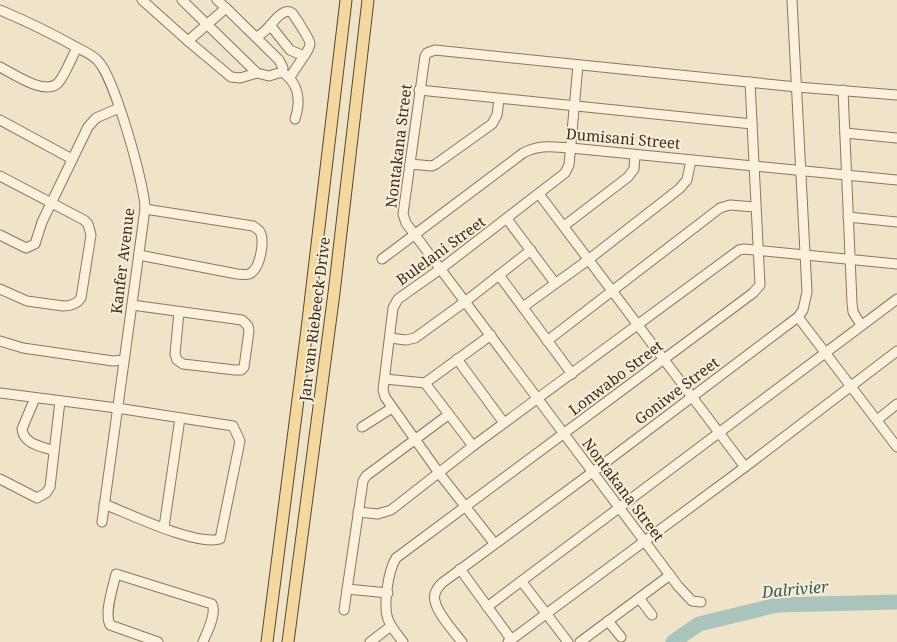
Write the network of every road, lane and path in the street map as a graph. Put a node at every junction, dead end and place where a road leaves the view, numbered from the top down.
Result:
1 (142, 0) edge
2 (182, 0) edge
3 (217, 0) edge
4 (346, 0) edge
5 (368, 0) edge
6 (792, 0) edge
7 (226, 8) junction
8 (0, 10) edge
9 (207, 25) junction
10 (270, 25) junction
11 (256, 37) junction
12 (188, 41) junction
13 (77, 48) junction
14 (304, 56) junction
15 (578, 65) junction
16 (0, 67) edge
17 (257, 74) junction
18 (286, 74) junction
19 (750, 82) junction
20 (797, 87) junction
21 (419, 90) junction
22 (843, 90) junction
23 (897, 95) edge
24 (499, 99) junction
25 (576, 107) junction
26 (119, 108) junction
27 (295, 119) dead end
28 (0, 120) edge
29 (752, 124) junction
30 (845, 133) junction
31 (897, 138) edge
32 (571, 148) junction
33 (635, 155) junction
34 (72, 159) junction
35 (692, 160) junction
36 (410, 164) junction
37 (753, 165) junction
38 (800, 170) junction
39 (846, 175) junction
40 (0, 176) edge
41 (897, 180) edge
42 (539, 194) junction
43 (52, 203) junction
44 (755, 207) junction
45 (144, 209) junction
46 (848, 217) junction
47 (507, 219) junction
48 (897, 222) edge
49 (564, 226) junction
50 (0, 235) edge
51 (415, 235) junction
52 (531, 250) junction
53 (758, 250) junction
54 (138, 255) junction
55 (804, 255) junction
56 (382, 258) dead end
57 (849, 259) junction
58 (588, 260) junction
59 (897, 264) edge
60 (442, 268) junction
61 (499, 275) junction
62 (555, 283) junction
63 (0, 289) edge
64 (613, 292) junction
65 (897, 298) edge
66 (466, 301) junction
67 (132, 305) junction
68 (523, 307) junction
69 (179, 312) junction
70 (798, 316) junction
71 (638, 325) junction
72 (861, 325) junction
73 (491, 335) junction
74 (390, 338) junction
75 (0, 341) edge
76 (547, 341) junction
77 (897, 351) edge
78 (827, 352) junction
79 (458, 359) junction
80 (124, 360) junction
81 (664, 360) junction
82 (572, 374) junction
83 (385, 379) junction
84 (425, 383) junction
85 (852, 386) junction
86 (0, 393) edge
87 (691, 397) junction
88 (35, 398) junction
89 (538, 399) junction
90 (60, 401) junction
91 (897, 404) edge
92 (117, 408) junction
93 (392, 408) junction
94 (448, 415) junction
95 (180, 418) junction
96 (877, 420) junction
97 (504, 423) junction
98 (362, 427) dead end
99 (563, 434) junction
100 (719, 434) junction
101 (415, 440) junction
102 (473, 446) junction
103 (897, 447) edge
104 (54, 451) junction
105 (745, 467) junction
106 (594, 471) junction
107 (439, 473) junction
108 (0, 478) edge
109 (104, 504) junction
110 (465, 506) junction
111 (620, 508) junction
112 (358, 512) junction
113 (102, 522) dead end
114 (164, 528) junction
115 (644, 541) junction
116 (494, 543) junction
117 (460, 569) junction
118 (670, 575) junction
119 (522, 582) junction
120 (347, 589) junction
121 (388, 593) junction
122 (639, 598) junction
123 (701, 602) dead end
124 (487, 607) junction
125 (344, 610) dead end
126 (546, 614) junction
127 (652, 615) dead end
128 (608, 621) junction
129 (391, 626) junction
130 (621, 637) dead end
131 (510, 641) edge
132 (158, 642) edge
133 (203, 642) edge
134 (267, 642) edge
135 (288, 642) edge
136 (370, 642) edge
137 (404, 642) edge
138 (462, 642) edge
139 (568, 642) edge
140 (580, 642) edge

1 - 12 street
2 - 9 street
3 - 7 street
4 - 134 main road, Jan van Riebeeck Drive
5 - 135 main road, Jan van Riebeeck Drive
6 - 20 street
7 - 9 street
7 - 11 street
8 - 13 street, Kanfer Avenue
9 - 12 street
9 - 17 street
10 - 11 street
10 - 14 street
10 - 14 street
11 - 18 street
12 - 17 street
13 - 16 street
13 - 26 street, Kanfer Avenue
14 - 18 street
15 - 19 street, Nontakana Street
15 - 21 street, Nontakana Street
15 - 25 street, Bulelani Street
17 - 18 street
18 - 27 street
19 - 20 street, Nontakana Street
19 - 29 street, Lonwabo Street
20 - 22 street, Nontakana Street
20 - 38 street
21 - 24 street
21 - 36 street, Nontakana Street
22 - 23 street, Nontakana Street
22 - 30 street
24 - 25 street
24 - 36 street
25 - 29 street
25 - 32 street, Bulelani Street
26 - 34 street
26 - 45 street, Kanfer Avenue
28 - 34 street
29 - 37 street, Lonwabo Street
30 - 31 street
30 - 39 street
32 - 33 street, Dumisani Street
32 - 42 street, Bulelani Street
32 - 51 street, Dumisani Street
33 - 35 street, Dumisani Street
33 - 49 street
34 - 43 street
35 - 37 street, Dumisani Street
35 - 58 street
36 - 51 street, Nontakana Street
37 - 38 street, Dumisani Street
37 - 44 street, Lonwabo Street
38 - 39 street, Dumisani Street
38 - 55 street
39 - 41 street, Dumisani Street
39 - 46 street
40 - 43 street
42 - 47 street, Bulelani Street
42 - 49 street
43 - 50 street
43 - 63 street
44 - 53 street, Lonwabo Street
44 - 64 street
45 - 54 street, Kanfer Avenue
45 - 54 street
46 - 48 street
46 - 57 street
47 - 52 street
47 - 60 street, Bulelani Street
49 - 58 street
51 - 56 street, Dumisani Street
51 - 60 street, Nontakana Street
52 - 61 street
52 - 62 street
53 - 55 street
53 - 71 street
53 - 81 street, Lonwabo Street
54 - 67 street, Kanfer Avenue
55 - 57 street
55 - 70 street
57 - 59 street
57 - 72 street
58 - 62 street
58 - 64 street
60 - 66 street, Nontakana Street
60 - 74 street, Bulelani Street
61 - 66 street
61 - 68 street
62 - 68 street
64 - 71 street
64 - 76 street
65 - 72 street
66 - 73 street, Nontakana Street
66 - 74 street
67 - 69 street
67 - 80 street, Kanfer Avenue
68 - 76 street
69 - 69 street
70 - 78 street
70 - 87 street, Goniwe Street
71 - 81 street
71 - 82 street
72 - 78 street
73 - 79 street
73 - 89 street, Nontakana Street
74 - 83 street, Bulelani Street
75 - 80 street
76 - 82 street
77 - 85 street
78 - 85 street
78 - 100 street
79 - 84 street
79 - 97 street
80 - 92 street, Kanfer Avenue
81 - 87 street
81 - 99 street, Lonwabo Street
82 - 89 street
83 - 84 street
83 - 93 street, Bulelani Street
84 - 94 street
85 - 96 street
85 - 105 street
86 - 88 street
87 - 100 street
87 - 106 street, Goniwe Street
88 - 90 street
88 - 104 street
89 - 97 street
89 - 99 street, Nontakana Street
90 - 92 street
90 - 104 street
91 - 96 street
92 - 95 street
92 - 109 street, Kanfer Avenue
93 - 98 street
93 - 101 street, Bulelani Street
94 - 101 street
94 - 102 street
95 - 114 street
95 - 114 street
96 - 103 street
97 - 102 street
99 - 106 street, Nontakana Street
99 - 110 street, Lonwabo Street
100 - 105 street
100 - 111 street
101 - 107 street, Bulelani Street
101 - 112 street
102 - 107 street
104 - 108 street
105 - 115 street
106 - 111 street, Nontakana Street
106 - 116 street, Goniwe Street
107 - 110 street, Bulelani Street
107 - 112 street
109 - 113 street, Kanfer Avenue
109 - 114 street
110 - 116 street, Bulelani Street
110 - 121 street, Lonwabo Street
111 - 115 street, Nontakana Street
111 - 119 street
112 - 120 street
115 - 118 street, Nontakana Street
115 - 126 street
116 - 117 street, Goniwe Street
117 - 124 street
117 - 138 street, Goniwe Street
118 - 122 street
118 - 123 street, Nontakana Street
119 - 124 street
119 - 126 street
120 - 121 street
120 - 125 street
121 - 129 street, Lonwabo Street
122 - 127 street
122 - 128 street
124 - 131 street
126 - 131 street
126 - 139 street
128 - 130 street
128 - 140 street
129 - 136 street
129 - 137 street, Lonwabo Street
132 - 133 street

